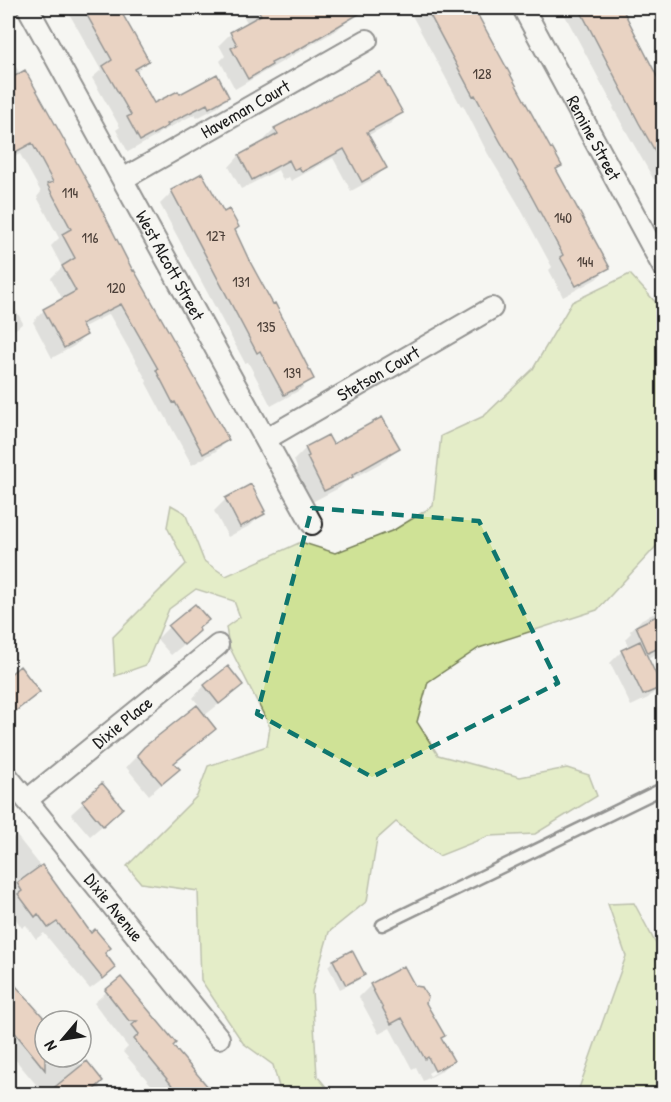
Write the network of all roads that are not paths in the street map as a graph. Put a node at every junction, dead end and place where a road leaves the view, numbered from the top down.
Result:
1 (28, 8) edge
2 (523, 8) edge
3 (367, 40) dead end
4 (123, 179) junction
5 (663, 268) edge
6 (492, 308) dead end
7 (266, 440) junction
8 (312, 524) dead end
9 (218, 645) dead end
10 (8, 777) edge
11 (663, 788) edge
12 (27, 800) junction
13 (382, 925) dead end
14 (219, 1038) dead end

1 - 4 street, West Alcott Street
2 - 5 street, Remine Street
3 - 4 street, Haveman Court
4 - 7 street, West Alcott Street
6 - 7 street, Stetson Court
7 - 8 street, West Alcott Street
9 - 12 street, Dixie Place
10 - 12 street, Dixie Avenue
11 - 13 lane
12 - 14 street, Dixie Avenue

